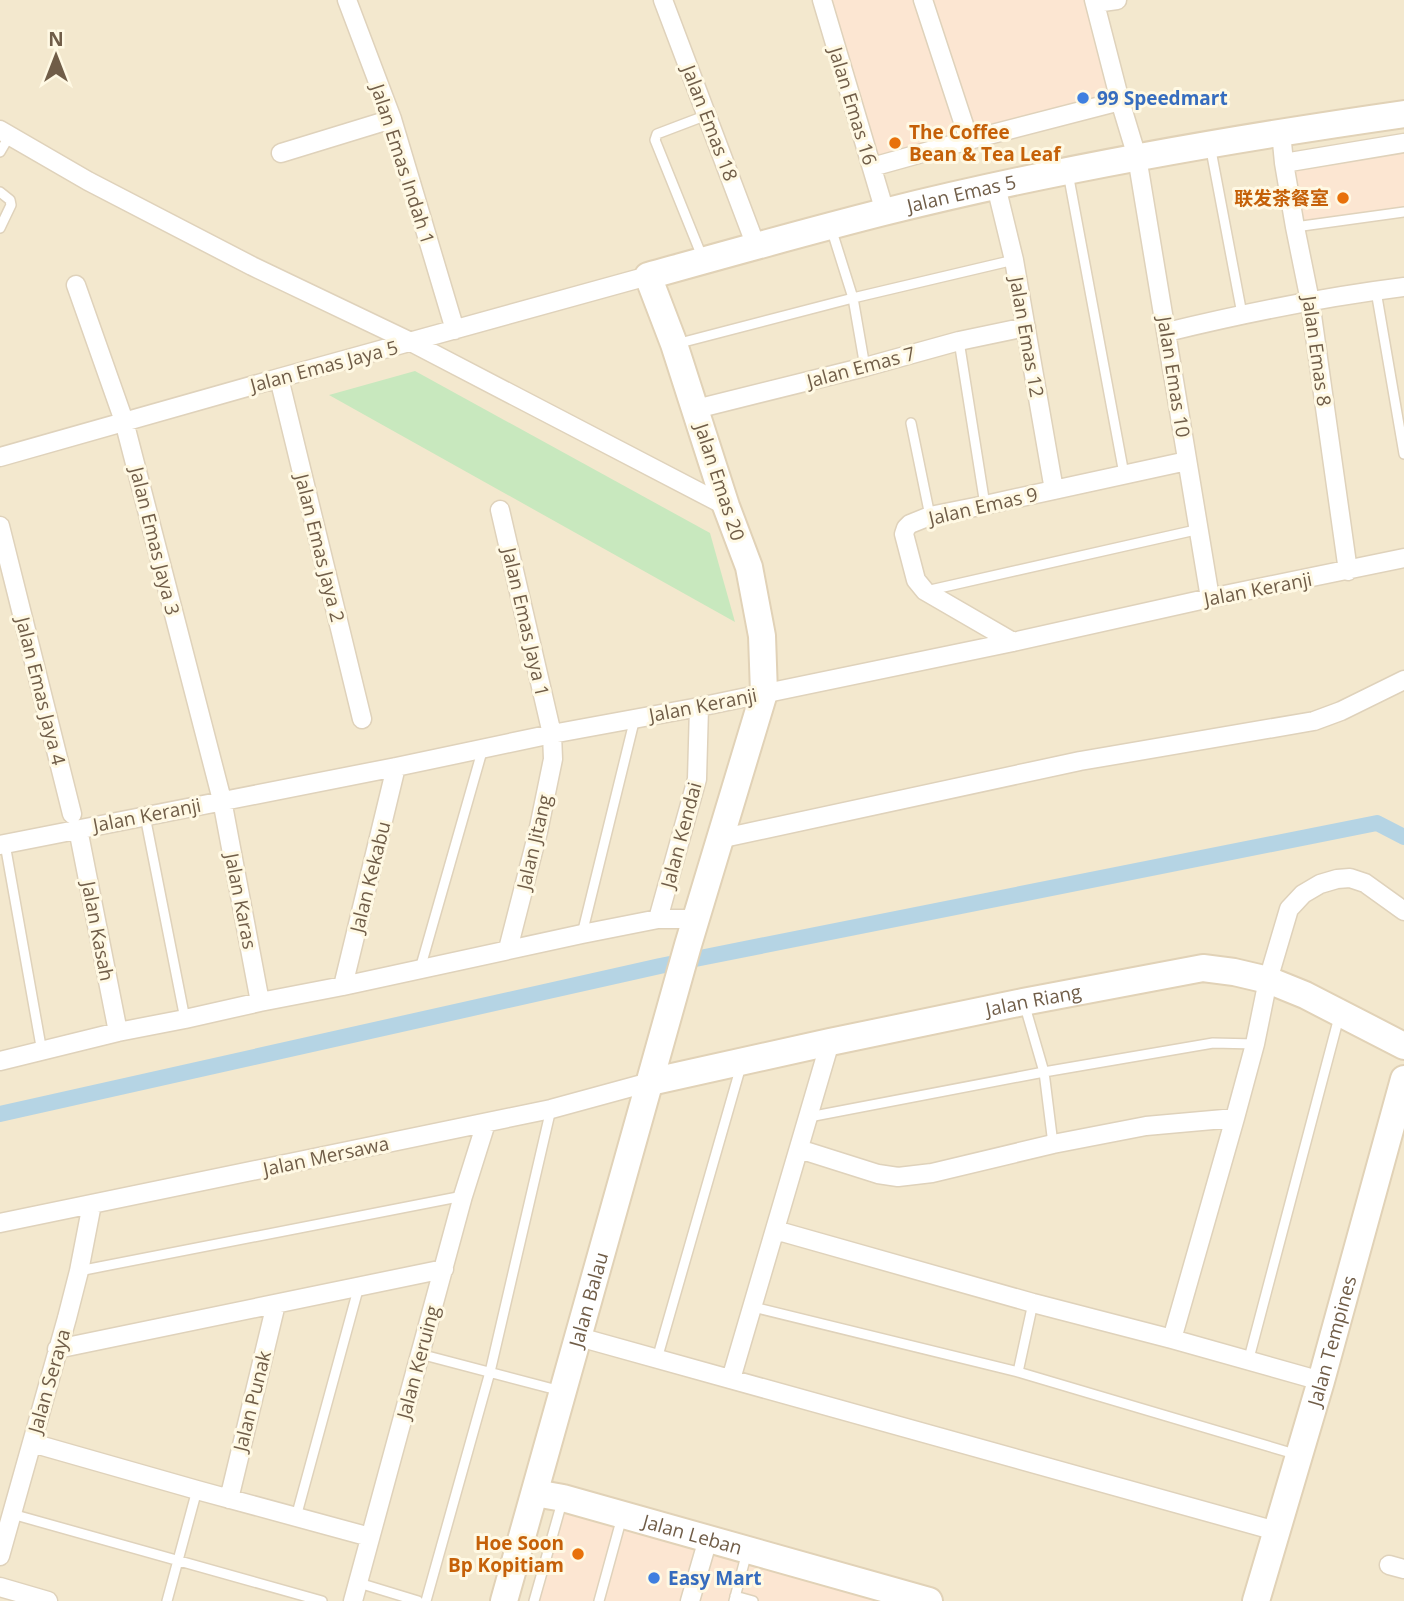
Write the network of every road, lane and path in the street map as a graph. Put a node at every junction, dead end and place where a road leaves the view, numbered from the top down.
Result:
1 (347, 0) edge
2 (663, 0) edge
3 (822, 0) edge
4 (923, 0) edge
5 (1117, 0) edge
6 (1094, 2) edge
7 (1120, 101) junction
8 (1404, 114) edge
9 (707, 115) junction
10 (392, 119) junction
11 (5, 132) edge
12 (1281, 132) junction
13 (969, 140) junction
14 (1404, 143) edge
15 (1209, 144) junction
16 (0, 152) edge
17 (281, 153) dead end
18 (1137, 157) junction
19 (1284, 163) junction
20 (872, 167) junction
21 (1068, 172) junction
22 (996, 186) junction
23 (0, 192) edge
24 (884, 212) junction
25 (1404, 212) edge
26 (831, 226) junction
27 (1295, 227) junction
28 (0, 228) edge
29 (756, 246) junction
30 (1014, 260) junction
31 (704, 261) junction
32 (649, 276) junction
33 (76, 285) dead end
34 (1404, 287) edge
35 (1376, 291) junction
36 (853, 298) junction
37 (1310, 300) junction
38 (1242, 314) junction
39 (1026, 327) junction
40 (455, 330) junction
41 (1167, 332) junction
42 (959, 341) junction
43 (411, 342) junction
44 (674, 344) junction
45 (865, 367) junction
46 (279, 377) junction
47 (696, 409) junction
48 (124, 421) junction
49 (911, 423) dead end
50 (1404, 454) edge
51 (0, 457) edge
52 (1187, 461) junction
53 (1124, 474) junction
54 (1054, 489) junction
55 (985, 505) junction
56 (726, 506) junction
57 (500, 510) dead end
58 (930, 516) junction
59 (0, 526) edge
60 (1200, 529) junction
61 (1404, 558) edge
62 (1348, 571) junction
63 (925, 591) junction
64 (1210, 598) junction
65 (1013, 642) junction
66 (1404, 680) edge
67 (764, 693) junction
68 (698, 707) junction
69 (635, 718) junction
70 (362, 719) dead end
71 (552, 734) junction
72 (483, 748) junction
73 (396, 767) junction
74 (222, 800) junction
75 (145, 816) junction
76 (75, 822) junction
77 (719, 839) junction
78 (2, 845) edge
79 (1404, 911) edge
80 (658, 919) junction
81 (696, 919) junction
82 (582, 934) junction
83 (508, 949) junction
84 (420, 970) junction
85 (1268, 980) junction
86 (343, 986) junction
87 (260, 1002) junction
88 (1023, 1002) junction
89 (1340, 1012) junction
90 (186, 1019) junction
91 (118, 1032) junction
92 (830, 1042) junction
93 (1255, 1044) junction
94 (1404, 1046) edge
95 (42, 1052) junction
96 (0, 1061) edge
97 (742, 1061) junction
98 (1044, 1072) junction
99 (1404, 1079) edge
100 (650, 1082) junction
101 (551, 1109) junction
102 (809, 1117) junction
103 (1235, 1118) junction
104 (486, 1123) junction
105 (1054, 1144) junction
106 (799, 1149) junction
107 (463, 1196) junction
108 (92, 1204) junction
109 (0, 1223) edge
110 (775, 1230) junction
111 (444, 1269) junction
112 (79, 1271) junction
113 (359, 1286) junction
114 (1033, 1303) junction
115 (276, 1304) junction
116 (753, 1307) junction
117 (579, 1337) junction
118 (1172, 1339) junction
119 (58, 1349) junction
120 (421, 1354) junction
121 (657, 1360) junction
122 (1248, 1362) junction
123 (491, 1373) junction
124 (1018, 1373) junction
125 (731, 1379) junction
126 (1321, 1381) junction
127 (563, 1392) junction
128 (32, 1443) junction
129 (1299, 1455) junction
130 (197, 1490) junction
131 (535, 1493) junction
132 (563, 1498) junction
133 (229, 1499) junction
134 (12, 1514) junction
135 (622, 1515) junction
136 (296, 1517) junction
137 (1276, 1531) junction
138 (370, 1537) junction
139 (708, 1539) junction
140 (747, 1551) junction
141 (0, 1556) edge
142 (178, 1562) junction
143 (359, 1583) junction
144 (0, 1587) edge
145 (734, 1599) edge
146 (48, 1601) edge
147 (167, 1601) edge
148 (322, 1601) edge
149 (353, 1601) edge
150 (418, 1601) edge
151 (426, 1601) edge
152 (504, 1601) edge
153 (534, 1601) edge
154 (599, 1601) edge
155 (690, 1601) edge
156 (753, 1601) edge
157 (929, 1601) edge
158 (1256, 1601) edge

1 - 10 street, Jalan Emas Indah 1
2 - 9 street, Jalan Emas 18
3 - 20 street, Jalan Emas 16
4 - 13 street
5 - 6 street
6 - 7 street, Jalan Emas 10
7 - 13 street
7 - 18 street, Jalan Emas 10
8 - 12 street, Jalan Emas 5
9 - 29 street, Jalan Emas 18
9 - 31 lane
10 - 17 street
10 - 40 street, Jalan Emas Indah 1
11 - 16 lane
11 - 43 street
12 - 15 street, Jalan Emas 5
12 - 19 street, Jalan Emas 8
13 - 20 street
14 - 19 street
15 - 18 street, Jalan Emas 5
15 - 38 lane
18 - 21 street, Jalan Emas 5
18 - 41 street, Jalan Emas 10
19 - 27 street, Jalan Emas 8
20 - 24 street, Jalan Emas 16
21 - 22 street, Jalan Emas 5
21 - 53 lane
22 - 24 street, Jalan Emas 5
22 - 30 street, Jalan Emas 12
23 - 28 lane
24 - 26 street, Jalan Emas 5
25 - 27 lane
26 - 29 street, Jalan Emas 5
26 - 36 lane
27 - 37 street, Jalan Emas 8
29 - 31 street, Jalan Emas 5
30 - 36 lane
30 - 39 street, Jalan Emas 12
31 - 32 street, Jalan Emas 5
32 - 40 street, Jalan Emas Jaya 5
32 - 44 street, Jalan Emas 20
33 - 48 street, Jalan Emas Jaya 3
34 - 35 street
35 - 37 street
35 - 50 lane
36 - 44 lane
36 - 45 lane
37 - 38 street
37 - 62 street, Jalan Emas 8
38 - 41 street
39 - 42 street, Jalan Emas 7
39 - 54 street, Jalan Emas 12
40 - 43 street, Jalan Emas Jaya 5
41 - 52 street, Jalan Emas 10
42 - 45 street, Jalan Emas 7
42 - 55 lane
43 - 46 street, Jalan Emas Jaya 5
43 - 56 street
44 - 47 street, Jalan Emas 20
45 - 47 street, Jalan Emas 7
46 - 48 street, Jalan Emas Jaya 5
46 - 70 street, Jalan Emas Jaya 2
47 - 56 street, Jalan Emas 20
48 - 51 street, Jalan Emas Jaya 5
48 - 74 street, Jalan Emas Jaya 3
49 - 58 lane
52 - 53 street, Jalan Emas 9
52 - 60 street, Jalan Emas 10
53 - 54 street, Jalan Emas 9
54 - 55 street, Jalan Emas 9
55 - 58 street, Jalan Emas 9
56 - 67 street, Jalan Emas 20
57 - 71 street, Jalan Emas Jaya 1
58 - 63 street, Jalan Emas 9
59 - 76 street, Jalan Emas Jaya 4
60 - 63 lane
60 - 64 street, Jalan Emas 10
61 - 62 street, Jalan Keranji
62 - 64 street, Jalan Keranji
63 - 65 street
64 - 65 street, Jalan Keranji
65 - 67 street, Jalan Keranji
66 - 77 street
67 - 68 street, Jalan Keranji
67 - 77 street, Jalan Emas 20
68 - 69 street, Jalan Keranji
68 - 80 street, Jalan Kendai
69 - 71 street, Jalan Keranji
69 - 82 lane
71 - 72 street, Jalan Keranji
71 - 83 street, Jalan Jitang
72 - 73 street, Jalan Keranji
72 - 84 lane
73 - 74 street, Jalan Keranji
73 - 86 street, Jalan Kekabu
74 - 75 street, Jalan Keranji
74 - 87 street, Jalan Karas
75 - 76 street, Jalan Keranji
75 - 90 lane
76 - 78 street, Jalan Keranji
76 - 91 street, Jalan Kasah
77 - 81 street, Jalan Balau
78 - 95 lane
79 - 85 street
80 - 81 street
80 - 82 street
81 - 100 street, Jalan Balau
82 - 83 street
83 - 84 street
84 - 86 street
85 - 88 street, Jalan Riang
85 - 89 street, Jalan Riang
85 - 93 street
86 - 87 street
87 - 90 street
88 - 92 street, Jalan Riang
88 - 98 lane
89 - 94 street, Jalan Riang
89 - 122 lane
90 - 91 street
91 - 95 street
92 - 97 street, Jalan Riang
92 - 102 street
93 - 98 lane
93 - 103 street
95 - 96 street
97 - 100 street, Jalan Riang
97 - 121 lane
98 - 102 lane
98 - 105 lane
99 - 126 street, Jalan Tempines
100 - 101 street, Jalan Mersawa
100 - 117 street, Jalan Balau
101 - 104 street, Jalan Mersawa
101 - 123 lane
102 - 106 street
103 - 105 street
103 - 118 street
104 - 107 street, Jalan Keruing
104 - 108 street, Jalan Mersawa
105 - 106 street
106 - 110 street
107 - 111 street, Jalan Keruing
107 - 112 lane
108 - 109 street, Jalan Mersawa
108 - 112 street, Jalan Seraya
110 - 114 street
110 - 116 street
111 - 113 street
111 - 120 street, Jalan Keruing
112 - 119 street, Jalan Seraya
113 - 115 street
113 - 136 lane
114 - 118 street
114 - 124 lane
115 - 119 street
115 - 133 street, Jalan Punak
116 - 124 lane
116 - 125 street
117 - 121 street
117 - 127 street, Jalan Balau
118 - 122 street
119 - 128 street, Jalan Seraya
120 - 123 lane
120 - 138 street, Jalan Keruing
121 - 125 street
122 - 126 street
123 - 127 lane
123 - 151 lane
124 - 129 lane
125 - 137 street
126 - 129 street, Jalan Tempines
127 - 131 street, Jalan Balau
128 - 130 street
128 - 134 street, Jalan Seraya
129 - 137 street, Jalan Tempines
130 - 133 street
130 - 142 lane
131 - 132 street, Jalan Leban
131 - 152 street, Jalan Balau
132 - 135 street, Jalan Leban
132 - 153 lane
133 - 136 street
134 - 141 street, Jalan Seraya
134 - 142 lane
135 - 139 street, Jalan Leban
135 - 154 lane
136 - 138 street
137 - 158 street, Jalan Tempines
138 - 143 street, Jalan Keruing
139 - 140 street, Jalan Leban
139 - 155 street
140 - 145 lane
140 - 157 street, Jalan Leban
142 - 147 lane
142 - 148 lane
143 - 149 street, Jalan Keruing
143 - 150 lane
144 - 146 street
145 - 156 lane

